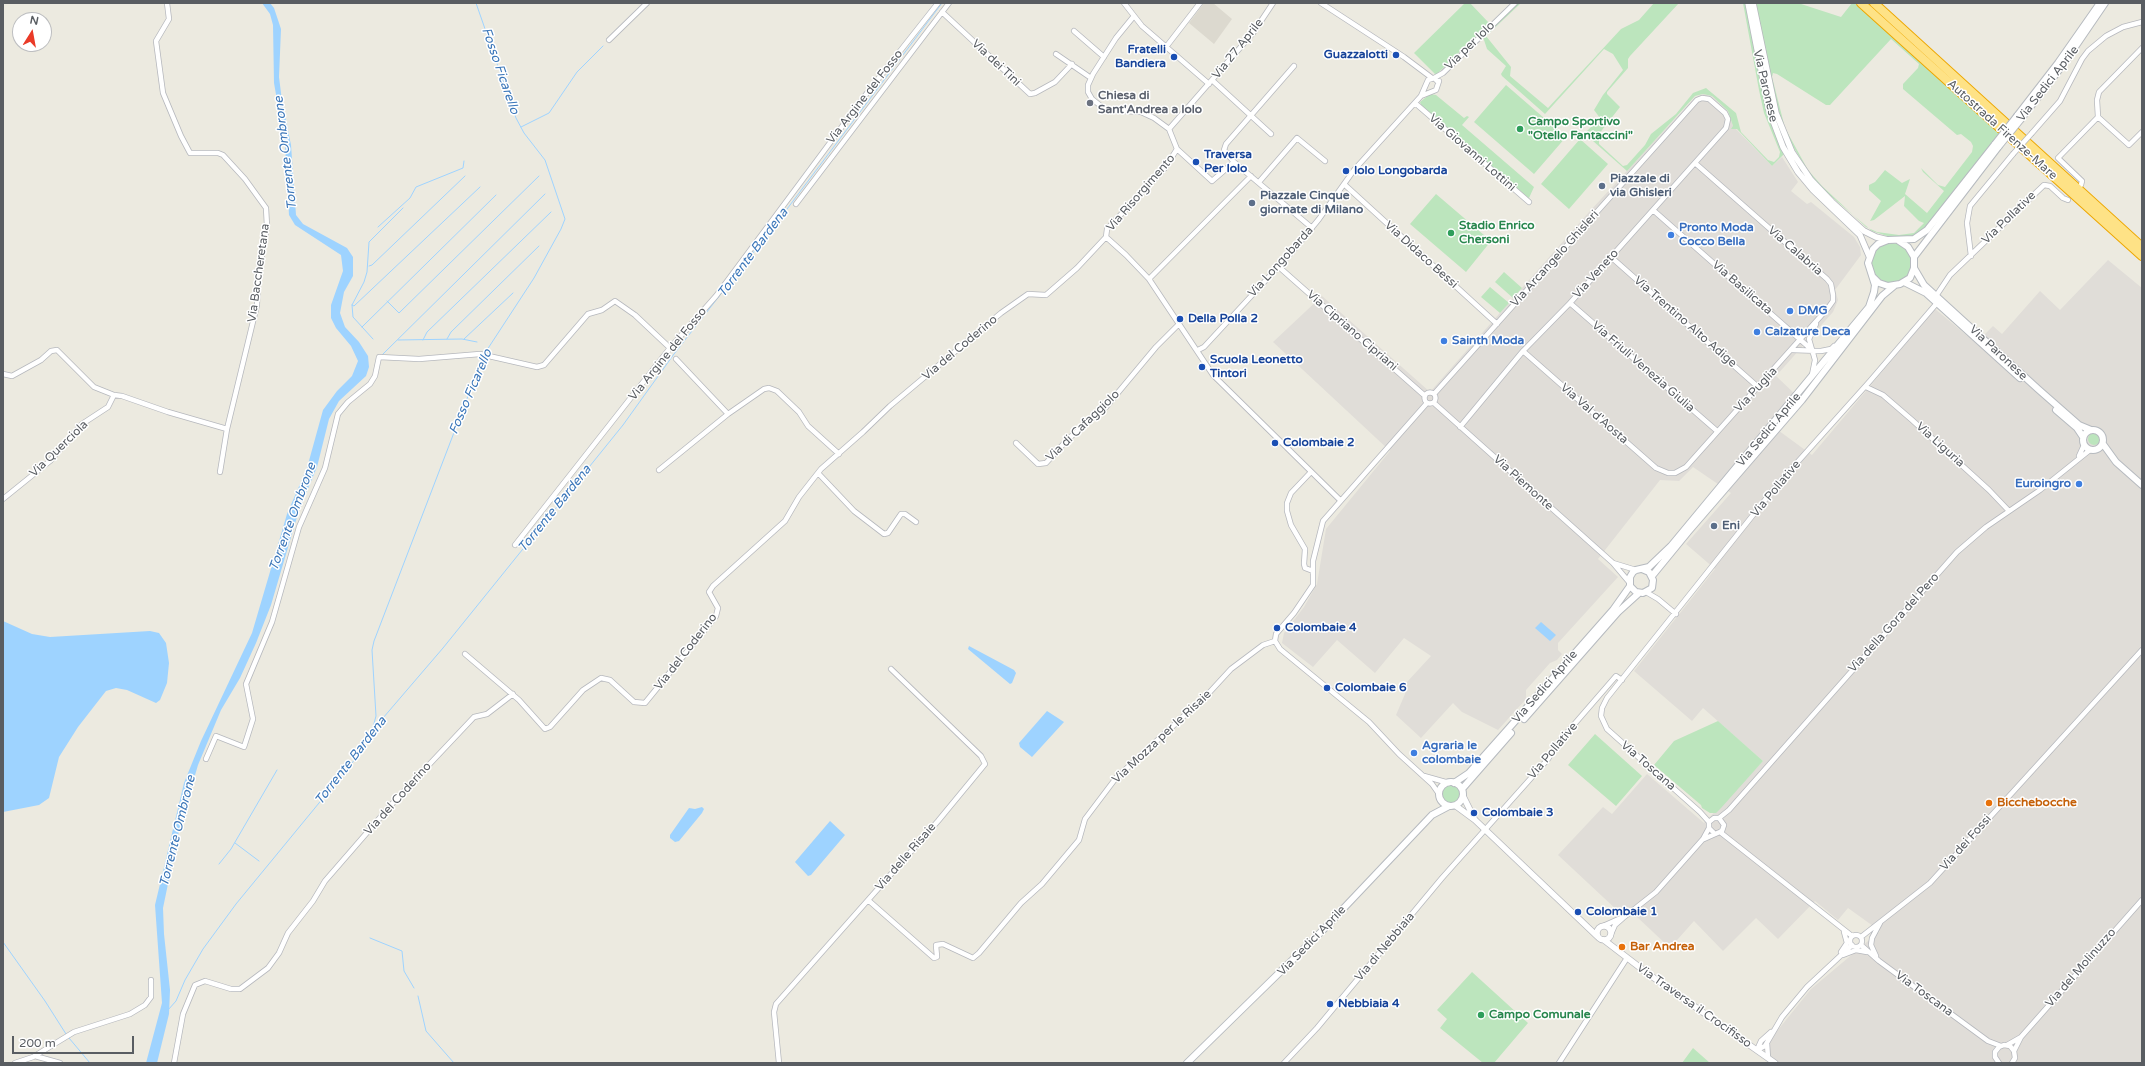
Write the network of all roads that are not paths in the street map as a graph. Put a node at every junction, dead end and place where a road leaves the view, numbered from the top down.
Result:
1 (167, 3) edge
2 (647, 3) edge
3 (930, 3) edge
4 (938, 3) edge
5 (949, 3) edge
6 (1124, 3) edge
7 (1200, 3) edge
8 (1273, 3) edge
9 (1322, 3) edge
10 (1514, 3) edge
11 (1748, 3) edge
12 (1753, 3) edge
13 (1861, 3) edge
14 (1874, 3) edge
15 (2100, 3) edge
16 (2105, 3) edge
17 (934, 8) junction
18 (942, 12) junction
19 (1134, 16) junction
20 (2142, 22) edge
21 (1074, 31) dead end
22 (609, 40) dead end
23 (1166, 47) junction
24 (2142, 48) edge
25 (1056, 54) dead end
26 (1104, 57) junction
27 (1072, 64) junction
28 (1294, 66) dead end
29 (1422, 72) junction
30 (1443, 73) junction
31 (1091, 78) junction
32 (1433, 78) junction
33 (1211, 82) junction
34 (1438, 82) junction
35 (1426, 84) junction
36 (1432, 91) junction
37 (1421, 96) junction
38 (1415, 103) junction
39 (1250, 116) junction
40 (2019, 117) junction
41 (2098, 117) junction
42 (1728, 119) joint
43 (1169, 129) junction
44 (2142, 132) edge
45 (1271, 134) dead end
46 (1997, 145) junction
47 (1177, 149) junction
48 (1325, 161) dead end
49 (1234, 162) junction
50 (1695, 163) junction
51 (1251, 176) junction
52 (1259, 182) junction
53 (1345, 185) junction
54 (2081, 185) dead end
55 (2068, 200) dead end
56 (1529, 202) dead end
57 (796, 204) dead end
58 (1653, 210) junction
59 (1312, 228) junction
60 (1106, 237) junction
61 (1888, 240) junction
62 (1898, 241) junction
63 (2142, 247) edge
64 (1869, 256) junction
65 (1970, 256) junction
66 (2142, 256) edge
67 (1914, 257) junction
68 (1611, 258) junction
69 (1279, 267) junction
70 (1914, 268) junction
71 (1873, 277) junction
72 (1149, 279) junction
73 (1904, 282) junction
74 (1894, 286) junction
75 (1833, 295) joint
76 (1936, 296) junction
77 (1570, 303) junction
78 (1937, 303) junction
79 (1819, 318) junction
80 (1179, 324) junction
81 (1497, 324) junction
82 (1853, 329) junction
83 (1800, 339) junction
84 (670, 348) junction
85 (1198, 350) junction
86 (1792, 350) junction
87 (1812, 350) junction
88 (1523, 351) junction
89 (676, 360) dead end
90 (3, 374) edge
91 (1810, 380) junction
92 (1758, 387) junction
93 (1866, 387) junction
94 (1434, 394) junction
95 (114, 396) junction
96 (1425, 396) junction
97 (1427, 403) junction
98 (1434, 403) junction
99 (728, 414) junction
100 (1460, 426) junction
101 (227, 429) junction
102 (2091, 430) junction
103 (1717, 431) junction
104 (2083, 437) junction
105 (1016, 443) dead end
106 (2103, 444) junction
107 (2084, 445) junction
108 (2090, 450) junction
109 (2097, 450) junction
110 (839, 454) junction
111 (2078, 457) junction
112 (2116, 462) junction
113 (659, 470) dead end
114 (220, 472) dead end
115 (818, 473) junction
116 (1310, 473) junction
117 (1668, 473) joint
118 (2142, 485) edge
119 (3, 499) edge
120 (1340, 500) junction
121 (2009, 511) junction
122 (916, 522) dead end
123 (515, 545) dead end
124 (1613, 563) junction
125 (1639, 570) junction
126 (1313, 571) junction
127 (1652, 576) junction
128 (1630, 584) junction
129 (1652, 588) junction
130 (1646, 592) junction
131 (1639, 593) junction
132 (1658, 599) junction
133 (1676, 614) junction
134 (1275, 641) junction
135 (2142, 650) edge
136 (465, 654) dead end
137 (891, 669) dead end
138 (1622, 680) junction
139 (513, 694) junction
140 (1601, 716) joint
141 (206, 759) dead end
142 (1422, 776) junction
143 (1451, 783) junction
144 (1463, 792) junction
145 (1439, 796) junction
146 (1449, 806) junction
147 (1456, 806) junction
148 (1729, 810) junction
149 (1700, 812) junction
150 (1432, 815) junction
151 (1714, 818) junction
152 (1719, 818) junction
153 (1475, 820) junction
154 (1709, 822) junction
155 (1724, 825) junction
156 (1709, 828) junction
157 (1484, 830) junction
158 (1720, 832) junction
159 (1714, 833) junction
160 (1703, 839) junction
161 (1732, 840) junction
162 (868, 900) junction
163 (2142, 900) edge
164 (1623, 918) junction
165 (1881, 921) junction
166 (1585, 923) junction
167 (1602, 926) junction
168 (1842, 929) junction
169 (1852, 936) junction
170 (1606, 937) junction
171 (1862, 937) junction
172 (1852, 945) junction
173 (1861, 946) junction
174 (1868, 952) junction
175 (1838, 957) junction
176 (1626, 958) junction
177 (1879, 961) junction
178 (151, 980) dead end
179 (1773, 1031) junction
180 (2021, 1037) junction
181 (1761, 1041) junction
182 (1988, 1041) junction
183 (1767, 1043) junction
184 (1750, 1045) junction
185 (2007, 1045) junction
186 (2001, 1046) junction
187 (1757, 1050) junction
188 (2014, 1050) junction
189 (1995, 1052) junction
190 (35, 1056) junction
191 (1770, 1061) edge
192 (2016, 1061) edge
193 (1996, 1062) edge
194 (15, 1063) edge
195 (60, 1063) edge
196 (174, 1063) edge
197 (779, 1063) edge
198 (1187, 1063) edge
199 (1284, 1063) edge
200 (1559, 1063) edge
201 (2012, 1063) edge

1 - 101 street, Via Baccheretana
2 - 22 street
3 - 17 street
4 - 17 street, Via Argine del Fosso
5 - 18 street
6 - 19 street
7 - 23 street
8 - 33 street, Via 27 Aprile
9 - 29 street
10 - 30 street, Via per Iolo
11 - 64 street, Via Paronese
12 - 61 street, Via Paronese
13 - 66 highway, Autostrada Firenze-Mare
14 - 63 highway, Autostrada Firenze-Mare
15 - 40 main road, Via Sedici Aprile
16 - 40 main road, Via Sedici Aprile
17 - 84 street, Via Argine del Fosso
18 - 27 street, Via dei Tini
18 - 57 street
19 - 23 street
19 - 26 street
20 - 65 street, Via Pollative, bridge
21 - 26 street
23 - 33 street
24 - 41 street
25 - 27 street
26 - 31 street
27 - 31 street
28 - 39 street
29 - 32 street
29 - 35 street
30 - 32 street, Via per Iolo
30 - 34 street, Via per Iolo
31 - 43 street
32 - 34 street
32 - 35 street, Via Longobarda
33 - 39 street
33 - 43 street, Via 27 Aprile
34 - 36 street
35 - 36 street
35 - 37 street, Via Longobarda
36 - 37 street, Via Longobarda
37 - 38 street, Via Longobarda
38 - 53 street, Via Longobarda
38 - 56 street, Via Giovanni Lottini
39 - 45 street
39 - 49 street
40 - 46 main road, Via Sedici Aprile, bridge
41 - 44 street
41 - 54 street
42 - 50 street, Via Veneto
42 - 81 street, Via Arcangelo Ghisleri
43 - 47 street
46 - 62 main road, Via Sedici Aprile
46 - 67 main road, Via Sedici Aprile
47 - 49 street
47 - 60 street, Via Risorgimento
48 - 52 street
49 - 51 street
50 - 58 street, Via Veneto
50 - 75 street, Via Calabria
51 - 52 street
51 - 72 street
52 - 59 street
53 - 59 street, Via Longobarda
53 - 81 street, Via Didaco Bessi
55 - 65 street, Via Pollative
58 - 68 street, Via Veneto
58 - 83 street, Via Basilicata
59 - 69 street, Via Longobarda
60 - 72 street
60 - 110 street, Via del Coderino
61 - 62 main road, Via Sedici Aprile
61 - 64 main road
62 - 67 main road
64 - 71 main road, Via Sedici Aprile
65 - 76 street, Via Pollative
67 - 70 main road
68 - 77 street, Via Veneto
68 - 92 street, Via Trentino Alto Adige
69 - 85 street, Via Longobarda
69 - 96 street, Via Cipriano Cipriani
70 - 73 main road
70 - 76 main road, Via Paronese
71 - 74 main road
71 - 82 main road, Via Sedici Aprile
72 - 80 street
73 - 74 main road, Via Sedici Aprile
73 - 78 main road, Via Paronese
74 - 127 main road, Via Sedici Aprile
75 - 79 street, Via Puglia
76 - 102 main road, Via Paronese
77 - 88 street, Via Veneto
77 - 103 street, Via Friuli Venezia Giulia
78 - 93 street, Via Pollative
78 - 104 main road, Via Paronese
79 - 83 street, Via Puglia
79 - 87 street
80 - 85 street
80 - 105 street, Via di Cafaggiolo
81 - 94 street, Via Arcangelo Ghisleri
82 - 87 street
82 - 91 main road, Via Sedici Aprile
83 - 86 street, Via Puglia
83 - 87 street, Via Basilicata
84 - 123 street, Via Argine del Fosso
84 - 141 street
85 - 116 street
86 - 87 street
86 - 92 street, Via Puglia
87 - 91 street
88 - 100 street, Via Veneto
88 - 117 street, Via Val d'Aosta
89 - 99 street
90 - 95 street
91 - 125 main road, Via Sedici Aprile
92 - 103 street, Via Puglia
93 - 121 street, Via Liguria
93 - 133 street, Via Pollative
94 - 96 street
94 - 98 street
95 - 101 street
95 - 119 street, Via Querciola
96 - 97 street
97 - 98 street
97 - 120 street
98 - 100 street, Via Piemonte
99 - 110 street
99 - 113 street
100 - 124 street, Via Piemonte
101 - 114 street
102 - 104 main road
102 - 106 main road, Via Paronese
103 - 117 street, Via Puglia
104 - 107 main road
106 - 109 main road
106 - 112 main road, Via Paronese
107 - 108 main road
107 - 111 street, Via della Gora del Pero
108 - 109 main road
108 - 111 street, Via della Gora del Pero
109 - 112 main road, Via Paronese
110 - 115 street, Via del Coderino
111 - 121 street, Via della Gora del Pero
112 - 118 main road, Via Paronese
115 - 122 street
115 - 139 street, Via del Coderino
116 - 120 street
116 - 126 street
120 - 126 street
121 - 148 street, Via della Gora del Pero
124 - 125 street, Via Piemonte
124 - 128 street, Via Piemonte
125 - 127 main road
125 - 128 main road, Via Sedici Aprile
126 - 134 street
127 - 129 main road
128 - 131 main road
128 - 143 main road, Via Sedici Aprile
129 - 130 main road
129 - 132 street
130 - 131 main road
130 - 132 street
131 - 144 main road, Via Sedici Aprile
132 - 133 street
133 - 138 street, Via Pollative
134 - 142 street
134 - 162 street, Via Mozza per le Risaie
135 - 165 street, Via dei Fossi
136 - 139 street
137 - 162 street, Via delle Risaie
138 - 140 street, Via Pollative
138 - 157 street, Via Pollative
139 - 196 street, Via del Coderino
140 - 149 street, Via Toscana
142 - 143 street
142 - 145 street
143 - 144 main road
143 - 145 main road, Via Sedici Aprile
144 - 147 main road, Via Sedici Aprile
144 - 153 street
145 - 146 main road
145 - 150 main road, Via Sedici Aprile
146 - 147 main road
146 - 150 main road
147 - 153 street
148 - 152 street, Via della Gora del Pero
148 - 155 street, Via della Gora del Pero
149 - 151 street, Via Toscana
149 - 154 street, Via Toscana
150 - 198 main road, Via Sedici Aprile
151 - 152 street
151 - 154 street
152 - 155 street
153 - 157 street
154 - 156 street
155 - 158 street
155 - 161 street
156 - 159 street
156 - 160 street
157 - 166 street
157 - 199 street, Via di Nebbiaia
158 - 159 street
158 - 161 street
159 - 160 street
160 - 164 street
161 - 168 street
162 - 197 street, Via delle Risaie
163 - 180 street, Via del Molinuzzo
164 - 167 street
164 - 170 street
165 - 171 street, Via dei Fossi
165 - 177 street
166 - 167 street
166 - 170 street
167 - 170 street
167 - 170 street
168 - 169 street
168 - 175 street
169 - 171 street
169 - 172 street
170 - 176 street, Via Traversa il Crocifisso
171 - 173 street
172 - 173 street
172 - 175 street
173 - 174 street, Via Toscana
174 - 175 street
174 - 177 street, Via Toscana
175 - 179 street
176 - 184 street, Via Traversa il Crocifisso
176 - 200 street
177 - 182 street, Via Toscana
178 - 190 street
179 - 181 street
179 - 183 street
180 - 185 street, Via del Molinuzzo
180 - 188 street, Via del Molinuzzo
181 - 184 street
181 - 187 street
182 - 186 street, Via Toscana
182 - 189 street, Via Toscana
183 - 187 street
183 - 191 street
184 - 187 street, Via Traversa il Crocifisso
185 - 186 street
185 - 188 street
186 - 189 street
187 - 191 street, Via Traversa il Crocifisso
188 - 192 street
189 - 193 street
190 - 194 street
190 - 195 street
192 - 201 street

